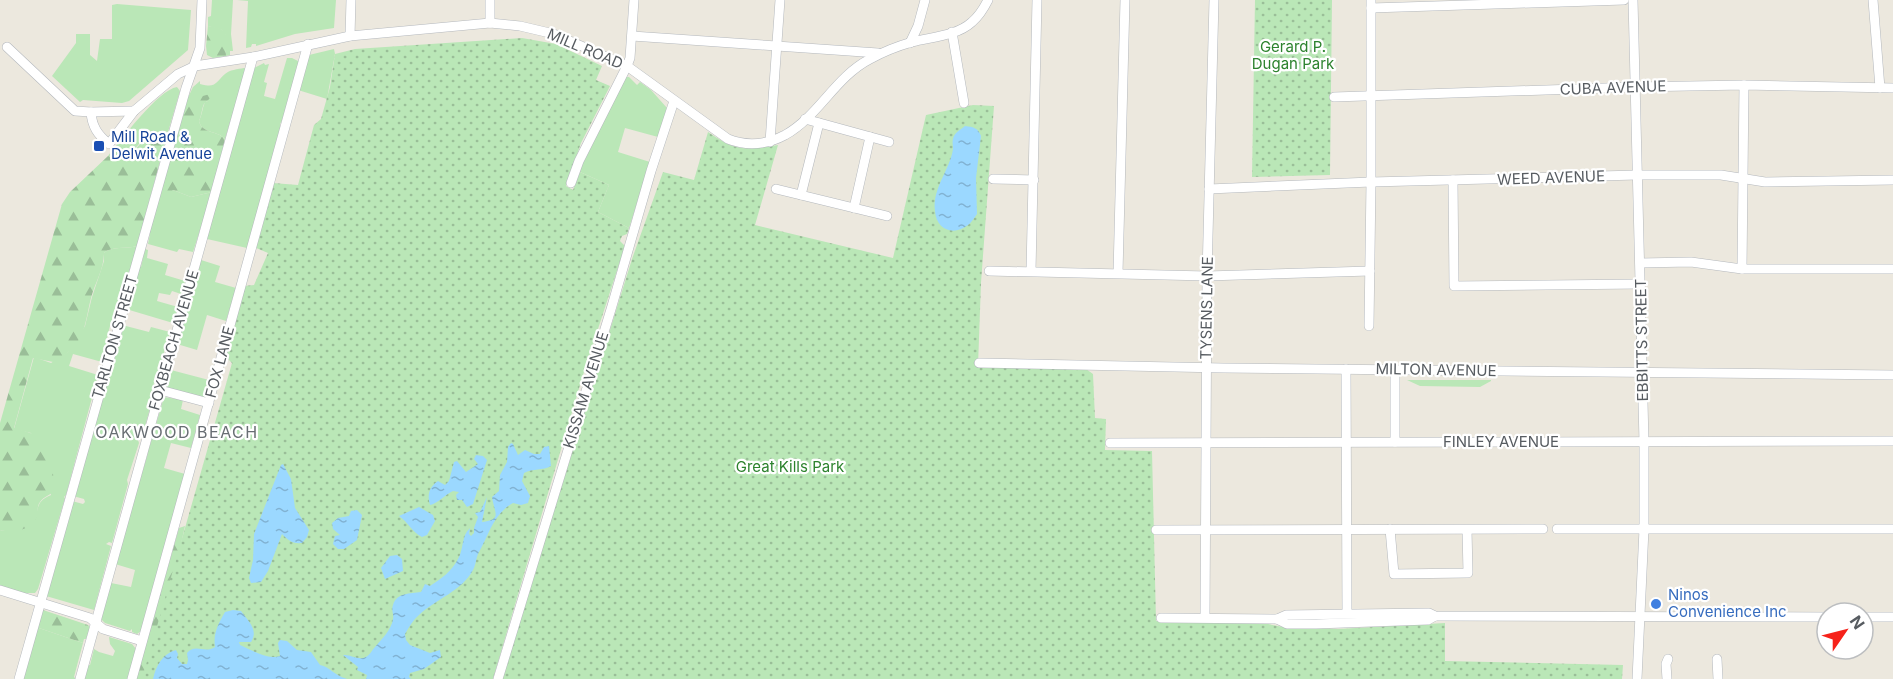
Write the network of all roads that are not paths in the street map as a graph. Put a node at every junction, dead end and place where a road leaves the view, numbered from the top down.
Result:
1 (202, 0) edge
2 (351, 0) edge
3 (490, 0) edge
4 (634, 0) edge
5 (780, 0) edge
6 (925, 0) edge
7 (988, 0) edge
8 (1037, 0) edge
9 (1125, 0) edge
10 (1214, 0) edge
11 (1624, 0) edge
12 (1633, 0) edge
13 (1873, 0) edge
14 (1371, 4) edge
15 (490, 23) junction
16 (952, 33) junction
17 (350, 36) junction
18 (632, 36) junction
19 (910, 43) junction
20 (308, 44) junction
21 (776, 45) junction
22 (7, 47) dead end
23 (880, 54) junction
24 (253, 57) junction
25 (195, 66) junction
26 (627, 66) junction
27 (1744, 85) junction
28 (1635, 87) junction
29 (1893, 87) edge
30 (1880, 88) junction
31 (1372, 96) junction
32 (1334, 97) dead end
33 (674, 101) junction
34 (964, 103) dead end
35 (134, 111) junction
36 (91, 112) junction
37 (805, 119) junction
38 (819, 123) junction
39 (870, 137) junction
40 (770, 142) junction
41 (888, 142) dead end
42 (1637, 175) junction
43 (1743, 178) junction
44 (993, 179) dead end
45 (1034, 180) junction
46 (1453, 180) junction
47 (1893, 180) edge
48 (1371, 182) junction
49 (571, 183) dead end
50 (776, 189) dead end
51 (1209, 189) junction
52 (801, 195) junction
53 (854, 208) junction
54 (887, 216) dead end
55 (1640, 263) junction
56 (1742, 268) junction
57 (1893, 269) edge
58 (989, 271) dead end
59 (1031, 271) junction
60 (1370, 271) junction
61 (1118, 273) junction
62 (1207, 276) junction
63 (1641, 284) junction
64 (1369, 326) dead end
65 (979, 363) dead end
66 (1206, 368) junction
67 (1346, 369) junction
68 (1395, 369) junction
69 (1643, 372) junction
70 (1893, 375) edge
71 (160, 390) junction
72 (209, 403) junction
73 (1893, 441) edge
74 (1205, 442) junction
75 (1346, 442) junction
76 (1395, 442) junction
77 (1644, 442) junction
78 (1110, 443) dead end
79 (1390, 529) junction
80 (1543, 529) dead end
81 (1644, 529) junction
82 (1893, 529) edge
83 (1156, 530) dead end
84 (1205, 530) junction
85 (1346, 530) junction
86 (1467, 530) junction
87 (1557, 530) dead end
88 (0, 590) edge
89 (39, 602) junction
90 (1347, 613) junction
91 (1435, 616) junction
92 (1639, 616) junction
93 (1205, 617) junction
94 (1815, 617) edge
95 (1875, 617) edge
96 (1893, 617) edge
97 (1161, 618) dead end
98 (1277, 619) junction
99 (96, 623) junction
100 (142, 641) junction
101 (1668, 659) dead end
102 (1717, 659) dead end
103 (19, 679) edge
104 (80, 679) edge
105 (132, 679) edge
106 (498, 679) edge
107 (1637, 679) edge
108 (1667, 679) edge
109 (1718, 679) edge

1 - 25 street, TARLTON STREET
2 - 17 street
3 - 15 street
4 - 18 street
5 - 21 street
6 - 19 street
7 - 16 street, MILL ROAD
8 - 45 street
9 - 61 street
10 - 51 street, TYSENS LANE
11 - 14 street
12 - 28 street, EBBITTS STREET
13 - 30 street
14 - 31 street
15 - 17 street, MILL ROAD
15 - 26 street, MILL ROAD
16 - 19 street, MILL ROAD
16 - 34 street
17 - 20 street, MILL ROAD
18 - 21 street
18 - 26 street
19 - 23 street, MILL ROAD
20 - 24 street, MILL ROAD
20 - 72 street, FOX LANE
21 - 23 street
21 - 40 street
22 - 36 street
23 - 37 street, MILL ROAD
24 - 25 street, MILL ROAD
24 - 71 street, FOXBEACH AVENUE
25 - 35 street, MILL ROAD
25 - 89 street, TARLTON STREET
26 - 33 street, MILL ROAD
26 - 49 street
27 - 28 street, CUBA AVENUE
27 - 30 street, CUBA AVENUE
27 - 43 street
28 - 31 street, CUBA AVENUE
28 - 42 street, EBBITTS STREET
29 - 30 street, CUBA AVENUE
31 - 32 street, CUBA AVENUE
31 - 48 street
33 - 40 street, MILL ROAD
33 - 106 street, KISSAM AVENUE
35 - 36 street
35 - 36 street, MILL ROAD
37 - 38 street
37 - 40 street, MILL ROAD
38 - 39 street
38 - 52 street
39 - 41 street
39 - 53 street
42 - 43 street, WEED AVENUE
42 - 46 street, WEED AVENUE
42 - 55 street, EBBITTS STREET
43 - 47 street, WEED AVENUE
43 - 56 street
44 - 45 street
45 - 59 street
46 - 48 street, WEED AVENUE
46 - 63 street
48 - 51 street, WEED AVENUE
48 - 60 street
50 - 52 street
51 - 62 street, TYSENS LANE
52 - 53 street
53 - 54 street
55 - 56 street
55 - 63 street, EBBITTS STREET
56 - 57 street
58 - 59 street
59 - 61 street
60 - 62 street
60 - 64 street
61 - 62 street
62 - 66 street, TYSENS LANE
63 - 69 street, EBBITTS STREET
65 - 66 street, MILTON AVENUE
66 - 67 street, MILTON AVENUE
66 - 74 street, TYSENS LANE
67 - 68 street, MILTON AVENUE
67 - 75 street
68 - 69 street, MILTON AVENUE
68 - 76 street
69 - 70 street, MILTON AVENUE
69 - 77 street, EBBITTS STREET
71 - 72 street
71 - 99 street, FOXBEACH AVENUE
72 - 100 street, FOX LANE
73 - 77 street, FINLEY AVENUE
74 - 75 street, FINLEY AVENUE
74 - 78 street, FINLEY AVENUE
74 - 84 street, TYSENS LANE
75 - 76 street, FINLEY AVENUE
75 - 85 street
76 - 77 street, FINLEY AVENUE
77 - 81 street, EBBITTS STREET
79 - 85 street
79 - 86 street
79 - 86 street
80 - 86 street
81 - 82 street
81 - 87 street
81 - 92 street, EBBITTS STREET
83 - 84 street
84 - 85 street
84 - 93 street, TYSENS LANE
85 - 90 street
88 - 89 street
89 - 99 street
89 - 103 street, TARLTON STREET
90 - 91 street
90 - 98 street
91 - 92 street
91 - 98 street
92 - 94 street
92 - 107 street, EBBITTS STREET
93 - 97 street
93 - 98 street
95 - 96 street
99 - 100 street
99 - 104 street, FOXBEACH AVENUE
100 - 105 street, FOX LANE
101 - 108 street
102 - 109 street

